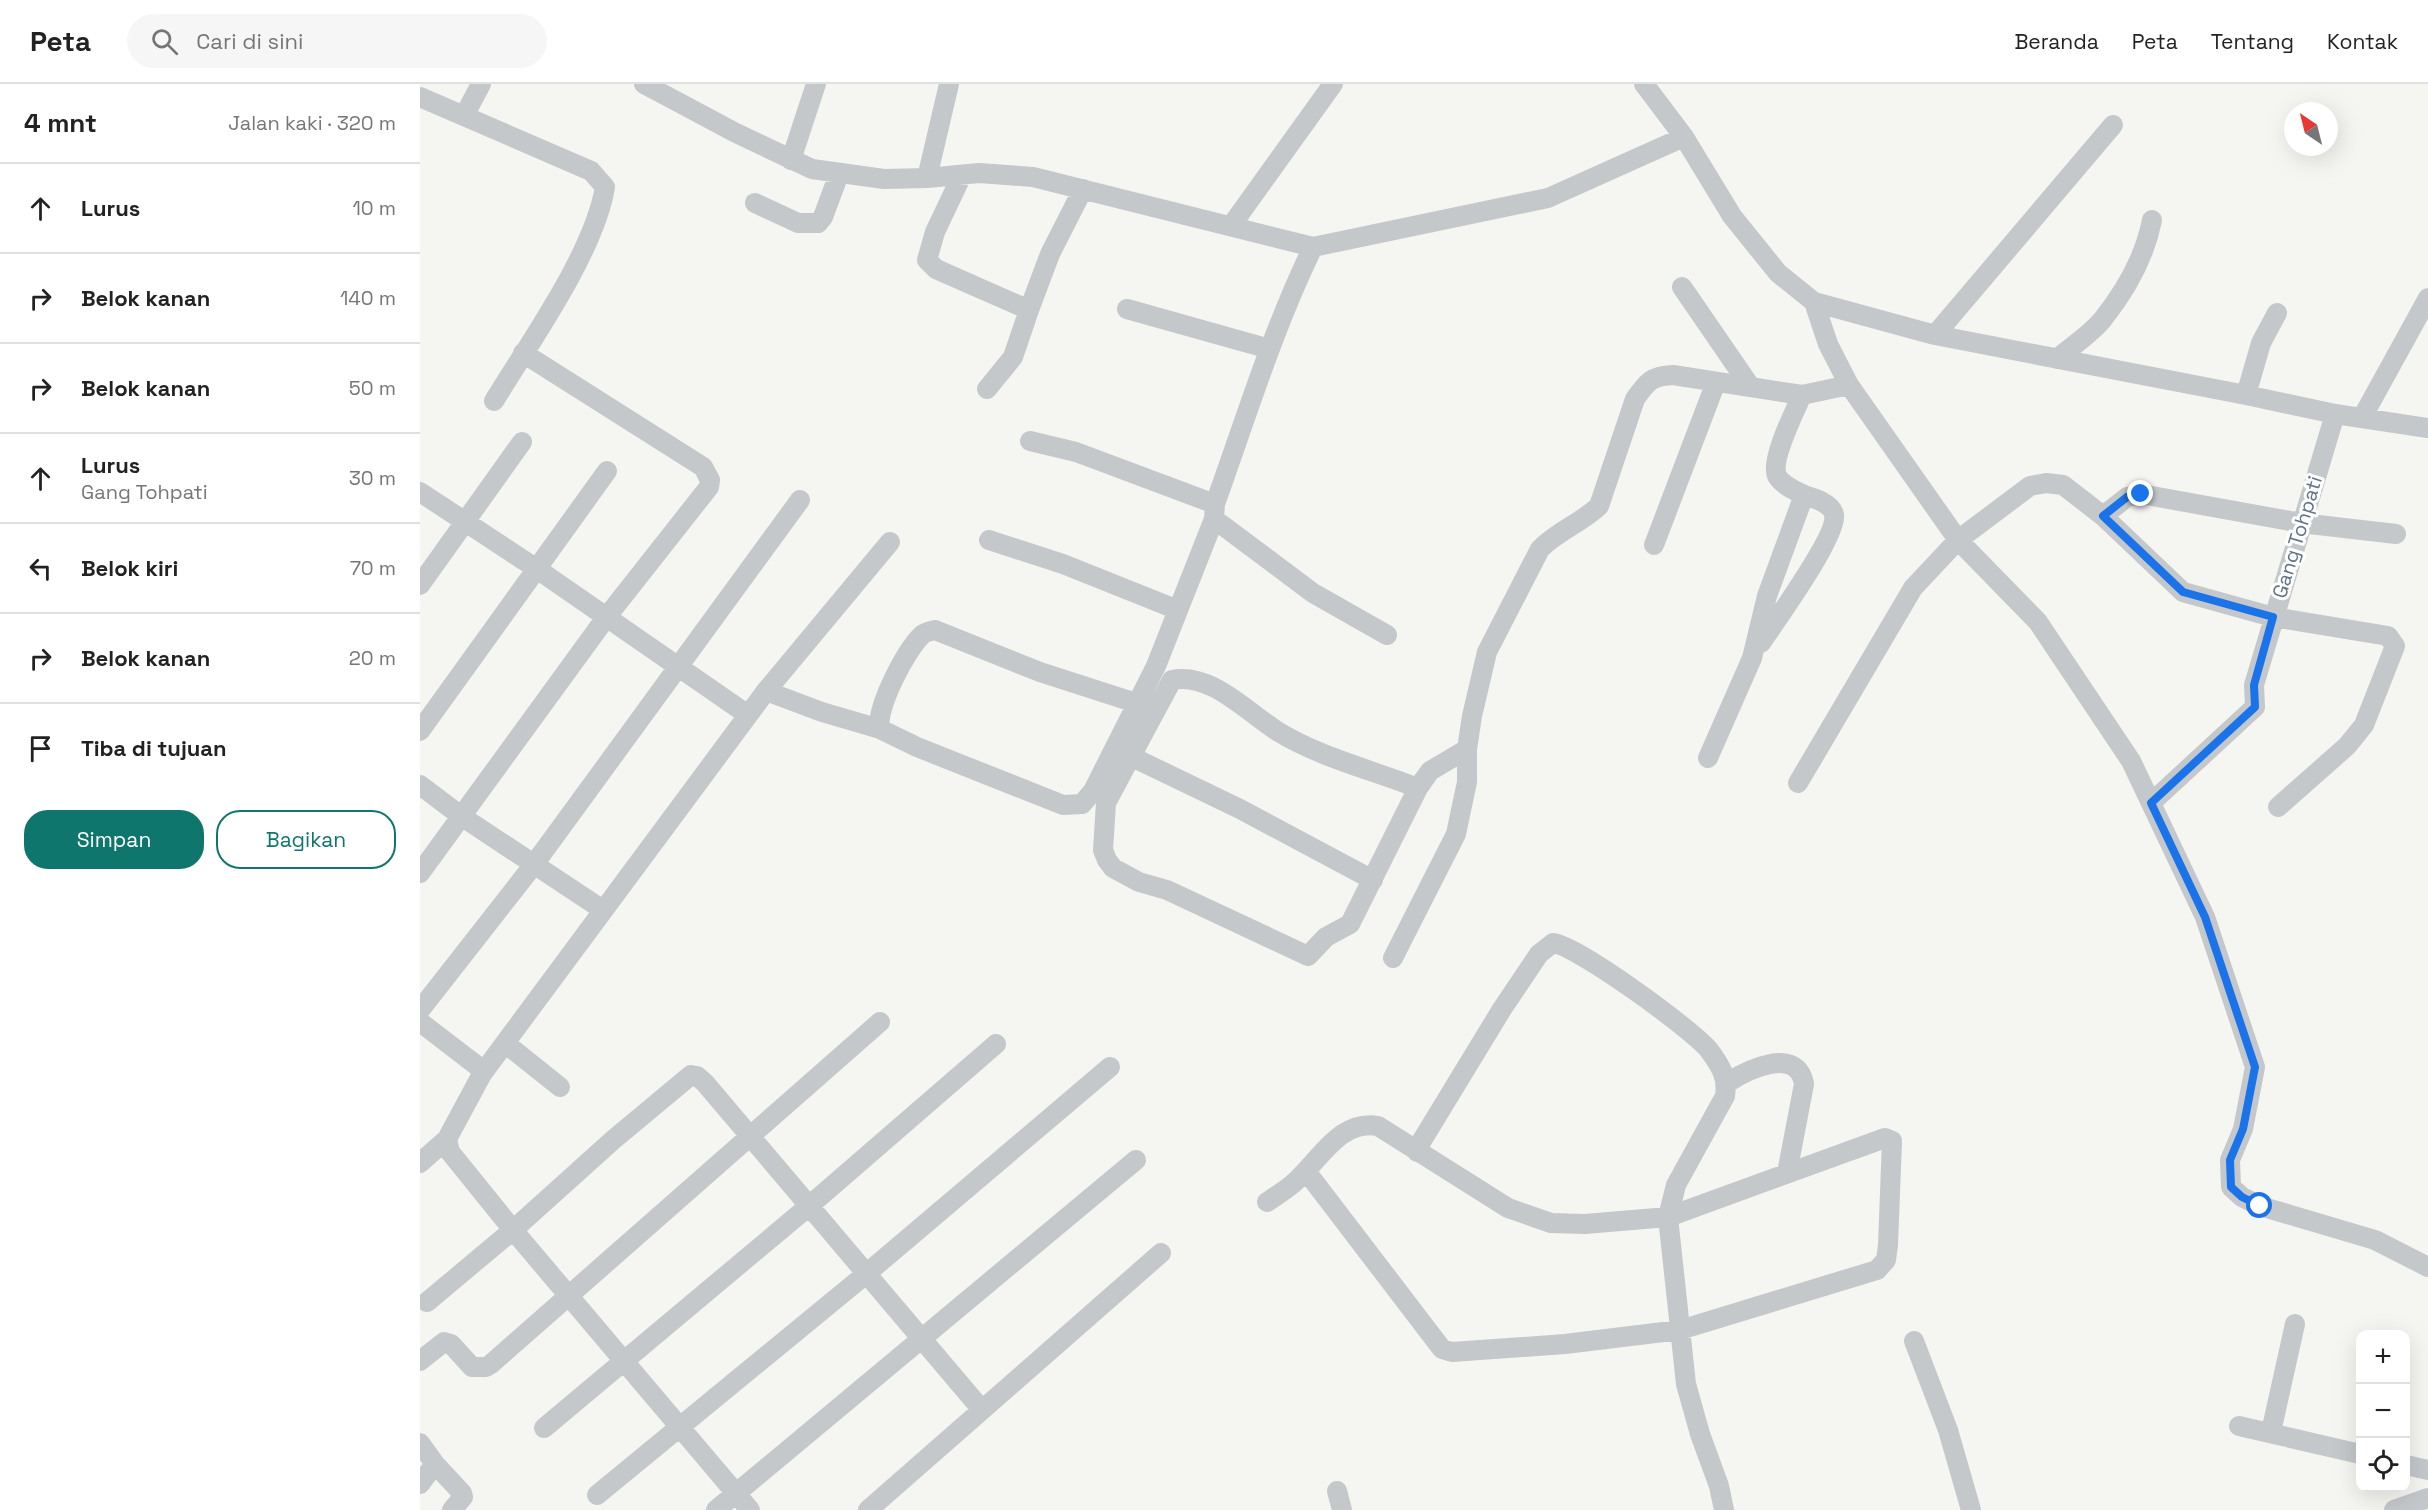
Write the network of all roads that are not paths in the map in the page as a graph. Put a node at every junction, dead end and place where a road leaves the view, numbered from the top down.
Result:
1 (481, 84) edge
2 (644, 84) edge
3 (816, 84) edge
4 (949, 84) edge
5 (1333, 84) edge
6 (1644, 84) edge
7 (420, 97) edge
8 (464, 116) junction
9 (2113, 125) dead end
10 (1684, 137) junction
11 (791, 160) junction
12 (839, 174) junction
13 (962, 175) junction
14 (927, 178) junction
15 (1083, 189) junction
16 (755, 203) dead end
17 (2152, 220) dead end
18 (1231, 226) junction
19 (1313, 247) junction
20 (1682, 287) dead end
21 (2428, 298) edge
22 (1814, 303) junction
23 (1127, 309) dead end
24 (1029, 310) junction
25 (2277, 313) dead end
26 (1935, 335) junction
27 (1270, 349) junction
28 (523, 353) junction
29 (2057, 358) junction
30 (1716, 382) junction
31 (1849, 385) junction
32 (1750, 386) junction
33 (987, 389) dead end
34 (2246, 394) junction
35 (1802, 395) junction
36 (494, 401) dead end
37 (2335, 414) junction
38 (2363, 417) junction
39 (2428, 428) edge
40 (1030, 441) dead end
41 (522, 442) dead end
42 (607, 471) dead end
43 (420, 492) edge
44 (1804, 495) junction
45 (800, 500) dead end
46 (1215, 512) junction
47 (2103, 516) junction
48 (465, 521) junction
49 (2301, 523) junction
50 (2396, 534) dead end
51 (989, 540) dead end
52 (1958, 540) junction
53 (890, 542) dead end
54 (1654, 544) dead end
55 (537, 569) junction
56 (420, 585) edge
57 (1178, 610) junction
58 (2273, 617) junction
59 (605, 618) junction
60 (1387, 635) dead end
61 (1752, 658) junction
62 (676, 667) junction
63 (765, 691) junction
64 (1136, 703) junction
65 (748, 715) junction
66 (880, 729) junction
67 (420, 731) edge
68 (1467, 749) junction
69 (1130, 756) junction
70 (1708, 758) dead end
71 (1798, 783) dead end
72 (420, 785) edge
73 (1419, 788) junction
74 (2151, 803) junction
75 (2278, 807) dead end
76 (461, 816) junction
77 (535, 863) junction
78 (420, 873) edge
79 (1373, 880) junction
80 (603, 910) junction
81 (1393, 958) dead end
82 (420, 1010) edge
83 (420, 1022) edge
84 (880, 1022) dead end
85 (505, 1043) junction
86 (996, 1044) dead end
87 (1110, 1067) dead end
88 (482, 1074) junction
89 (1727, 1083) junction
90 (560, 1086) dead end
91 (751, 1137) junction
92 (447, 1139) junction
93 (1418, 1152) junction
94 (1136, 1160) dead end
95 (420, 1163) edge
96 (1306, 1171) junction
97 (1787, 1173) junction
98 (1267, 1202) dead end
99 (809, 1206) junction
100 (1668, 1217) junction
101 (513, 1230) junction
102 (1161, 1253) dead end
103 (2428, 1267) edge
104 (866, 1274) junction
105 (569, 1296) junction
106 (427, 1302) dead end
107 (2295, 1324) dead end
108 (1680, 1330) junction
109 (922, 1340) junction
110 (1914, 1341) dead end
111 (420, 1361) edge
112 (624, 1361) junction
113 (982, 1410) junction
114 (2239, 1426) dead end
115 (544, 1428) dead end
116 (681, 1428) junction
117 (2271, 1432) junction
118 (420, 1443) edge
119 (2356, 1450) edge
120 (435, 1464) junction
121 (2410, 1466) edge
122 (2428, 1470) edge
123 (420, 1484) edge
124 (1337, 1491) dead end
125 (736, 1493) junction
126 (597, 1495) dead end
127 (2428, 1498) edge
128 (452, 1510) edge
129 (716, 1510) edge
130 (750, 1510) edge
131 (868, 1510) edge
132 (1342, 1510) edge
133 (1724, 1510) edge
134 (1971, 1510) edge
135 (2394, 1510) edge

1 - 8 street
2 - 11 street
3 - 11 street
4 - 14 street
5 - 18 street
6 - 10 street
7 - 8 street
8 - 28 street
9 - 26 street
10 - 19 street
10 - 22 street
11 - 12 street
12 - 14 street
12 - 16 street
13 - 14 street
13 - 15 street
13 - 24 street
15 - 18 street
15 - 24 street
17 - 29 street
18 - 19 street
19 - 27 street
20 - 32 street
21 - 38 street
22 - 26 street
22 - 31 street
23 - 27 street
24 - 33 street
25 - 34 street
26 - 29 street
27 - 46 street
28 - 36 street
28 - 59 street
29 - 34 street
30 - 32 street
30 - 54 street
30 - 68 street
31 - 35 street
31 - 52 street
32 - 35 street
34 - 37 street
35 - 44 street
37 - 38 street
37 - 49 street, Gang Tohpati
38 - 39 street
40 - 46 street
41 - 48 street
42 - 55 street
43 - 48 street
44 - 61 street
44 - 61 street
45 - 62 street
46 - 57 street
46 - 60 street
47 - 49 street
47 - 52 street
47 - 58 street
48 - 55 street
48 - 56 street
49 - 50 street
49 - 58 street, Gang Tohpati
51 - 57 street
52 - 71 street
52 - 74 street
53 - 63 street
55 - 59 street
55 - 67 street
57 - 64 street
58 - 74 street, Gang Tohpati
58 - 75 street
59 - 62 street
59 - 76 street
61 - 70 street
62 - 65 street
62 - 77 street
63 - 65 street
63 - 66 street
64 - 66 street
64 - 66 street
65 - 80 street
68 - 73 street
68 - 81 street
69 - 73 street
69 - 79 street
69 - 79 street
72 - 76 street
73 - 79 street
74 - 103 street
76 - 77 street
76 - 78 street
77 - 80 street
77 - 82 street
80 - 85 street
83 - 88 street
84 - 91 street
85 - 88 street
85 - 90 street
86 - 99 street
87 - 104 street
88 - 92 street
89 - 93 street
89 - 97 street
89 - 100 street
91 - 99 street
91 - 101 street
91 - 105 street
92 - 95 street
92 - 101 street
93 - 96 street
93 - 100 street
94 - 109 street
96 - 98 street
96 - 108 street
97 - 100 street
97 - 108 street
99 - 104 street
99 - 112 street
100 - 108 street
101 - 105 street
101 - 106 street
102 - 113 street
104 - 109 street
104 - 116 street
105 - 111 street
105 - 112 street
107 - 117 street
108 - 133 street
109 - 113 street
109 - 125 street
110 - 134 street
112 - 115 street
112 - 116 street
113 - 131 street
114 - 117 street
116 - 125 street
116 - 126 street
117 - 119 street
118 - 120 street
120 - 123 street
120 - 128 street
121 - 122 street
124 - 132 street
125 - 129 street
125 - 130 street
127 - 135 street

